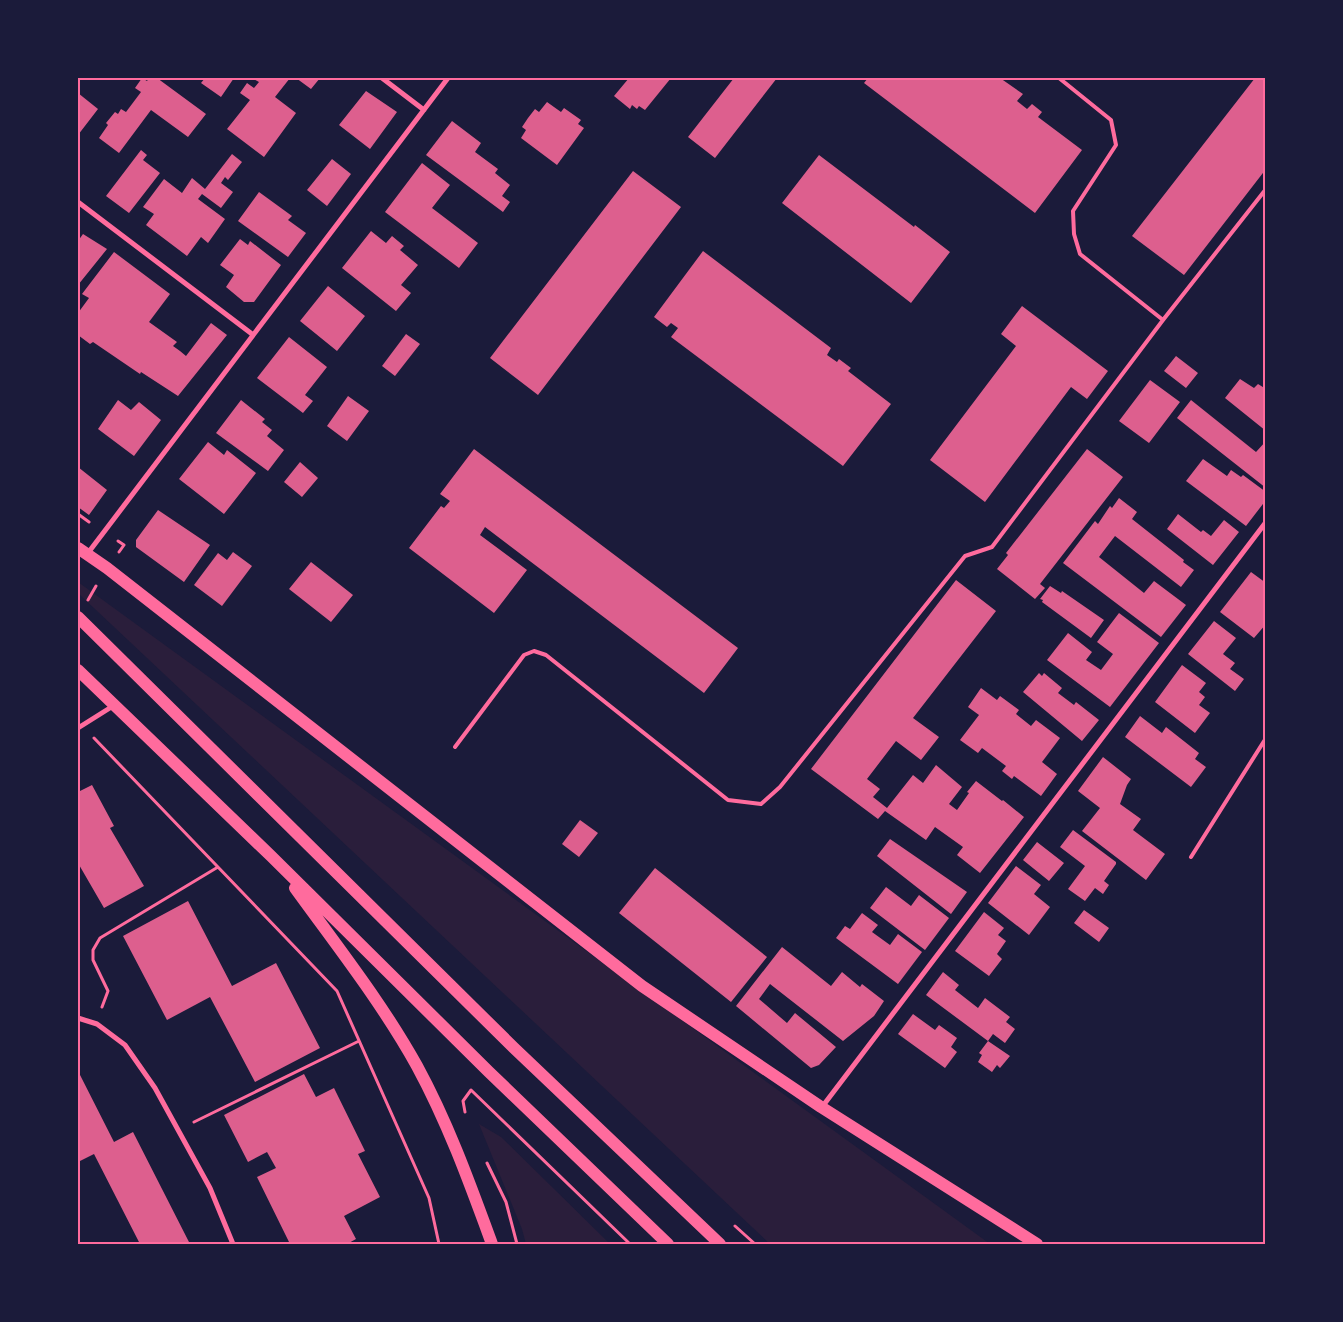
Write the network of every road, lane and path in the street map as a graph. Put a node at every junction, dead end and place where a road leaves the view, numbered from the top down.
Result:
1 (382, 78) edge
2 (448, 78) edge
3 (1059, 78) edge
4 (424, 110) junction
5 (1266, 189) edge
6 (78, 202) edge
7 (1163, 320) junction
8 (252, 334) junction
9 (1266, 522) edge
10 (82, 551) edge
11 (78, 618) edge
12 (78, 670) edge
13 (115, 705) junction
14 (80, 727) edge
15 (1266, 738) edge
16 (455, 747) dead end
17 (271, 856) junction
18 (1191, 857) dead end
19 (218, 867) junction
20 (78, 1018) edge
21 (97, 1024) junction
22 (359, 1042) junction
23 (822, 1108) junction
24 (466, 1117) dead end
25 (178, 1130) junction
26 (485, 1159) dead end
27 (233, 1244) edge
28 (439, 1244) edge
29 (492, 1244) edge
30 (517, 1244) edge
31 (630, 1244) edge
32 (668, 1244) edge
33 (720, 1244) edge
34 (1037, 1244) edge

1 - 4 street
2 - 4 street
3 - 7 lane
4 - 8 street
5 - 7 lane
6 - 8 street
7 - 16 lane
8 - 10 street
9 - 23 street
10 - 23 main road
11 - 33 main road
12 - 13 main road
13 - 14 street
13 - 17 main road
14 - 19 path
15 - 18 lane
17 - 29 main road
17 - 32 main road
19 - 21 path
19 - 22 path
20 - 21 street
21 - 25 street
22 - 25 path
22 - 28 path
23 - 34 main road
24 - 31 path
25 - 27 street
26 - 30 path

